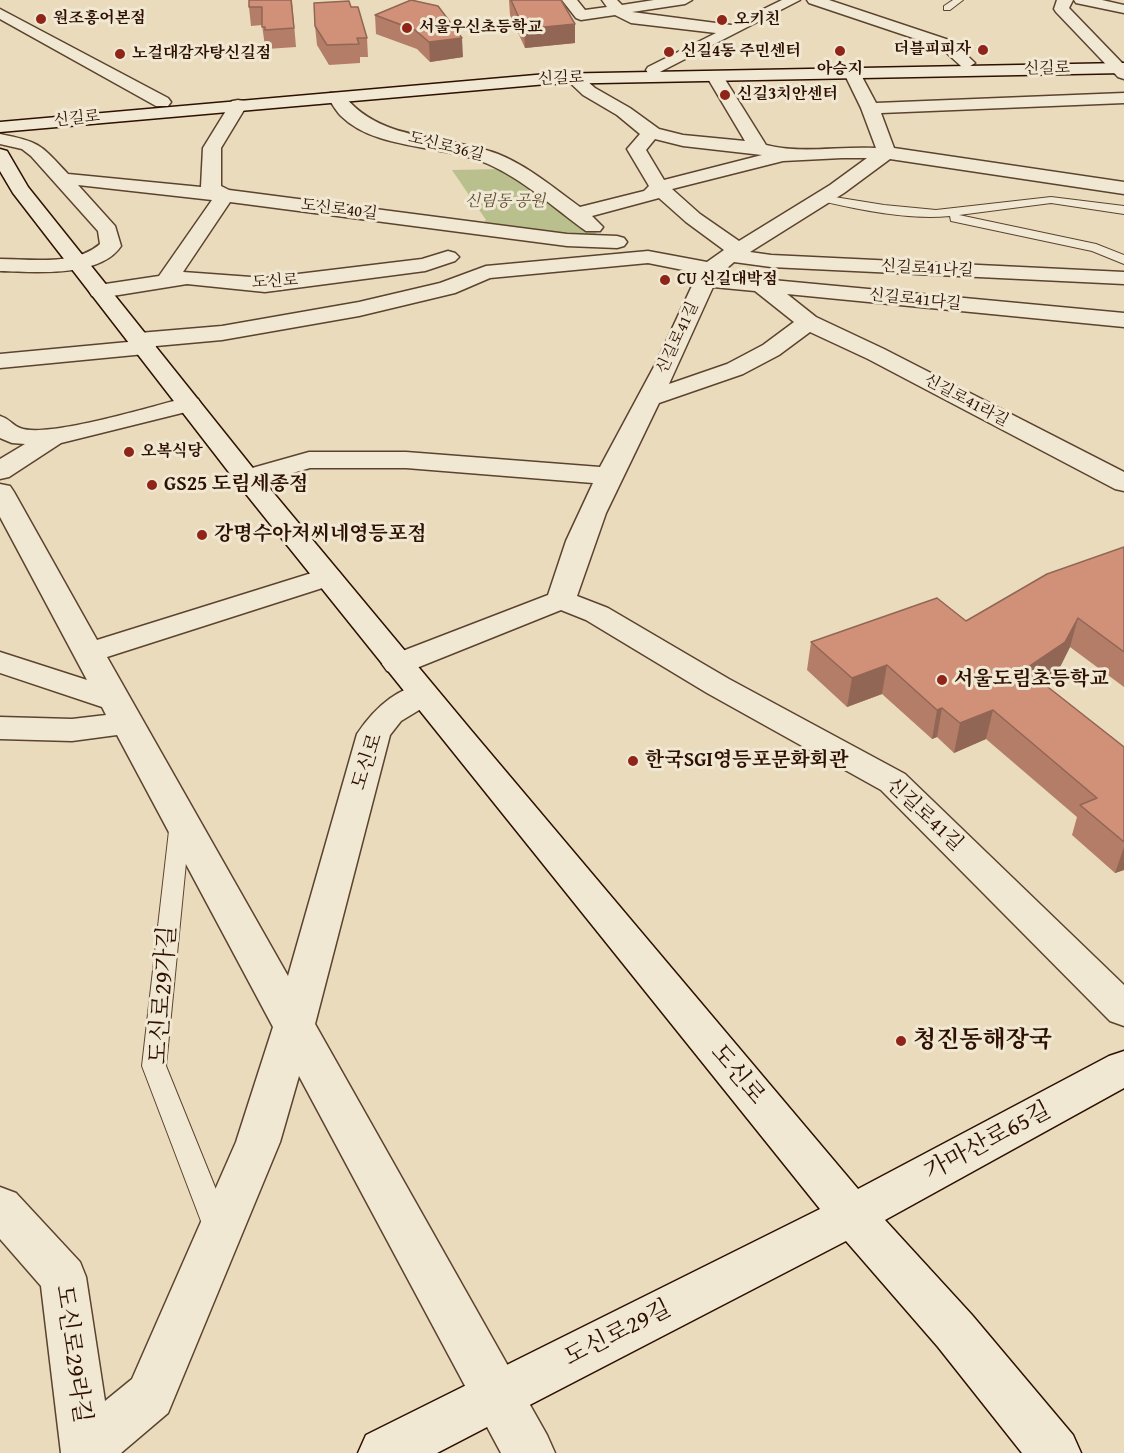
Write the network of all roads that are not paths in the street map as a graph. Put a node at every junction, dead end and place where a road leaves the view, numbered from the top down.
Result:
1 (569, 0) edge
2 (685, 0) edge
3 (760, 0) edge
4 (814, 0) edge
5 (959, 0) edge
6 (1066, 0) edge
7 (1082, 0) edge
8 (787, 3) edge
9 (613, 4) edge
10 (947, 8) dead end
11 (1124, 9) edge
12 (0, 13) edge
13 (733, 30) junction
14 (967, 63) junction
15 (1120, 66) edge
16 (654, 70) junction
17 (852, 73) junction
18 (715, 76) junction
19 (573, 78) junction
20 (336, 97) junction
21 (1124, 98) edge
22 (162, 102) junction
23 (238, 105) junction
24 (870, 108) junction
25 (0, 115) edge
26 (0, 127) edge
27 (651, 133) junction
28 (0, 139) edge
29 (758, 147) junction
30 (887, 153) junction
31 (0, 155) edge
32 (783, 155) junction
33 (62, 180) junction
34 (825, 182) junction
35 (659, 187) junction
36 (1124, 188) edge
37 (225, 196) junction
38 (1124, 210) edge
39 (577, 214) junction
40 (936, 214) junction
41 (396, 217) junction
42 (617, 242) junction
43 (0, 245) edge
44 (448, 257) junction
45 (648, 257) junction
46 (1124, 260) edge
47 (78, 262) junction
48 (7, 265) edge
49 (486, 272) junction
50 (706, 275) junction
51 (1124, 278) edge
52 (166, 281) junction
53 (761, 285) junction
54 (100, 291) junction
55 (1124, 320) edge
56 (808, 322) junction
57 (142, 344) junction
58 (0, 361) edge
59 (648, 399) junction
60 (189, 404) junction
61 (0, 424) edge
62 (52, 438) junction
63 (0, 471) edge
64 (609, 476) junction
65 (248, 478) junction
66 (1124, 483) edge
67 (0, 492) edge
68 (328, 577) junction
69 (561, 600) junction
70 (88, 653) junction
71 (0, 662) edge
72 (398, 664) junction
73 (423, 694) junction
74 (121, 711) junction
75 (0, 728) edge
76 (180, 820) junction
77 (1124, 1010) edge
78 (294, 1025) junction
79 (1124, 1068) edge
80 (0, 1207) edge
81 (852, 1215) junction
82 (219, 1232) junction
83 (497, 1395) junction
84 (87, 1451) edge
85 (384, 1453) edge
86 (529, 1453) edge
87 (1055, 1453) edge

1 - 9 street
2 - 9 street
3 - 8 street
4 - 14 street
5 - 10 lane
6 - 15 street
7 - 11 street
8 - 13 street
9 - 13 street
12 - 22 street
13 - 16 street
14 - 15 street, 신길로
14 - 16 street, 신길로
15 - 17 street, 신길로
16 - 22 street, 신길로
17 - 18 street, 신길로
17 - 24 street
18 - 19 street, 신길로
18 - 29 street
19 - 20 street, 신길로
19 - 27 street
20 - 23 street, 신길로
20 - 39 street, 도신로36길
21 - 24 street
22 - 25 street, 신길로
23 - 26 street, 신길로
23 - 37 street
24 - 30 street
27 - 29 street
27 - 35 street
28 - 33 street
29 - 32 street
30 - 32 street
30 - 34 street
30 - 36 street
31 - 47 street, 도신로
32 - 34 street
32 - 35 street
33 - 37 street, 도신로40길
33 - 47 street
34 - 40 lane
34 - 50 street
35 - 39 street
35 - 50 street
37 - 41 street, 도신로40길
37 - 52 street
38 - 40 lane
39 - 42 street, 도신로36길
40 - 46 lane
41 - 42 street, 도신로40길
41 - 44 street, 도신로36길
42 - 45 street, 도신로36길
43 - 48 street
44 - 49 street, 도신로36길
44 - 52 street, 도신로
45 - 49 street, 도신로36길
45 - 50 street, 도신로36길
45 - 50 street, 도신로36길
47 - 48 street
47 - 54 street, 도신로
49 - 57 street, 도신로36길
50 - 51 street, 신길로41나길
50 - 53 street, 신길로41다길
50 - 59 street, 신길로41길
52 - 54 street, 도신로
53 - 55 street, 신길로41다길
53 - 56 street, 신길로41라길
54 - 57 street, 도신로
56 - 59 street
56 - 66 street, 신길로41라길
57 - 58 street, 도신로36길
57 - 60 street, 도신로
59 - 64 street, 신길로41길
60 - 62 street
60 - 65 street, 도신로
61 - 62 street
62 - 63 street
64 - 65 street
64 - 69 street, 신길로41길
65 - 68 street, 도신로
67 - 70 street
68 - 70 street
68 - 72 street, 도신로
69 - 72 street
69 - 77 street, 신길로41길
70 - 74 street
71 - 74 street
72 - 73 street, 도신로
73 - 78 street, 도신로
73 - 81 street, 도신로
74 - 75 street
74 - 76 street
76 - 78 street
76 - 82 lane, 도신로29가길
78 - 82 street
78 - 83 street
79 - 81 street, 가마산로65길
80 - 84 street, 도신로29라길
81 - 83 street, 도신로29길
81 - 87 street, 도신로
82 - 84 street
83 - 85 street, 도신로29길
83 - 86 street

